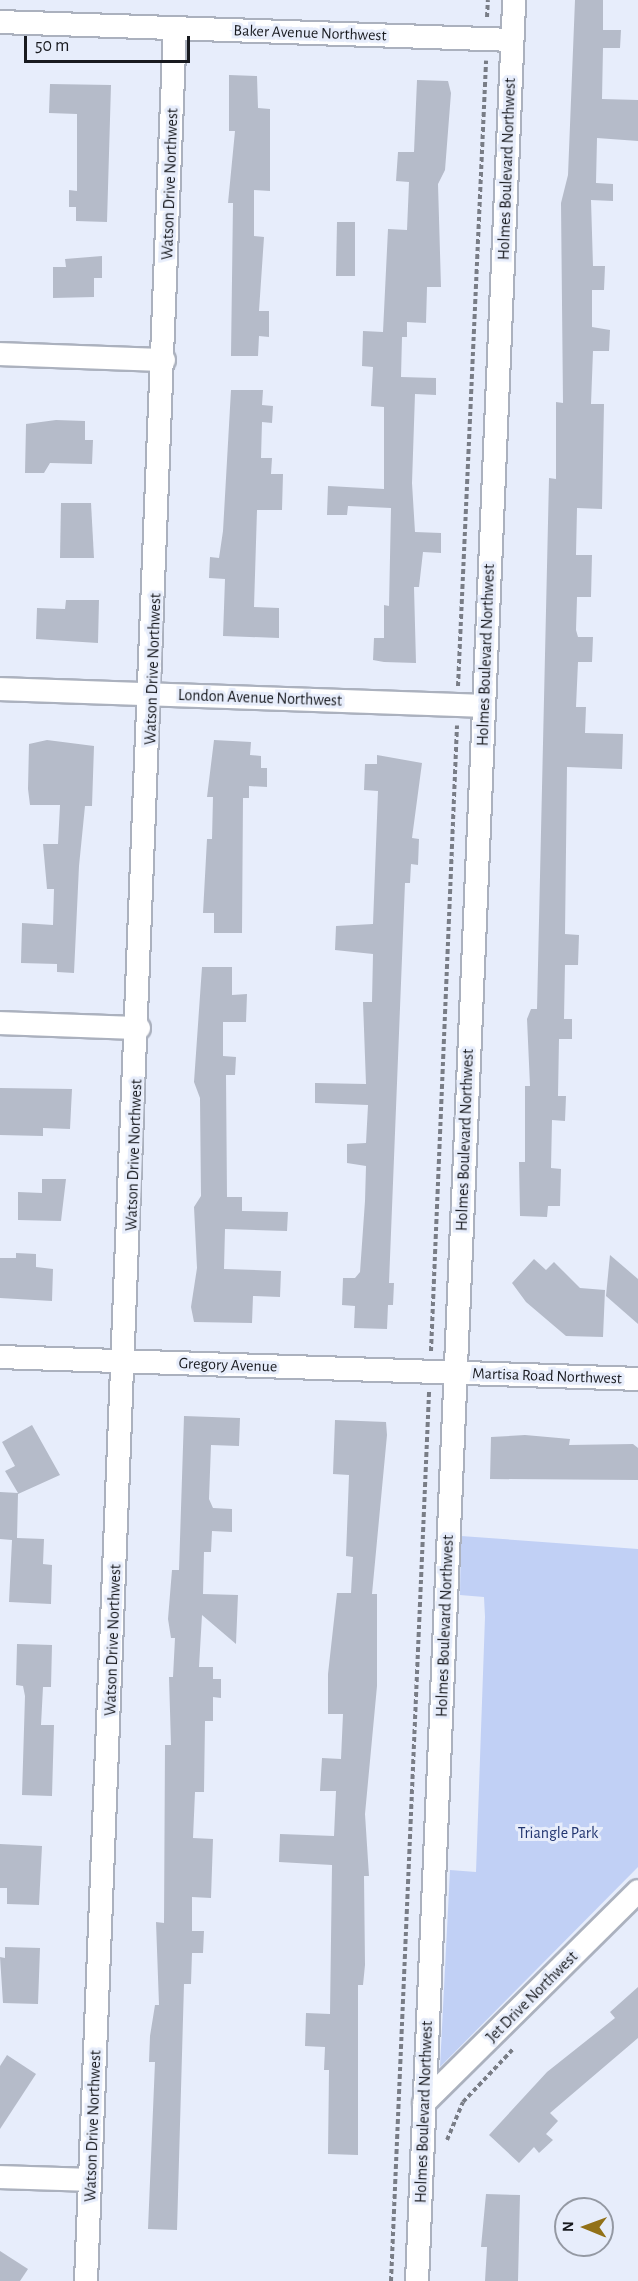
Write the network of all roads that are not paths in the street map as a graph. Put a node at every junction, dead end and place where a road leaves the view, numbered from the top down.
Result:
1 (514, 0) edge
2 (0, 22) edge
3 (175, 28) junction
4 (512, 40) junction
5 (0, 354) edge
6 (164, 360) junction
7 (0, 689) edge
8 (152, 694) junction
9 (483, 706) junction
10 (0, 1023) edge
11 (139, 1028) junction
12 (0, 1357) edge
13 (125, 1361) junction
14 (455, 1372) junction
15 (638, 1379) edge
16 (638, 1891) edge
17 (424, 2103) junction
18 (0, 2177) edge
19 (90, 2180) junction
20 (86, 2281) edge
21 (417, 2281) edge

1 - 4 street, Holmes Boulevard Northwest
2 - 3 street, Baker Avenue Northwest
3 - 4 street, Baker Avenue Northwest
3 - 6 street, Watson Drive Northwest
4 - 9 street, Holmes Boulevard Northwest
5 - 6 street
6 - 8 street, Watson Drive Northwest
7 - 8 street, London Avenue Northwest
8 - 9 street, London Avenue Northwest
8 - 11 street, Watson Drive Northwest
9 - 14 street, Holmes Boulevard Northwest
10 - 11 street
11 - 13 street, Watson Drive Northwest
12 - 13 street, Gregory Avenue
13 - 14 street, Gregory Avenue
13 - 19 street, Watson Drive Northwest
14 - 15 street, Martisa Road Northwest
14 - 17 street, Holmes Boulevard Northwest
16 - 17 street, Jet Drive Northwest
17 - 21 street, Holmes Boulevard Northwest
18 - 19 street
19 - 20 street, Watson Drive Northwest

